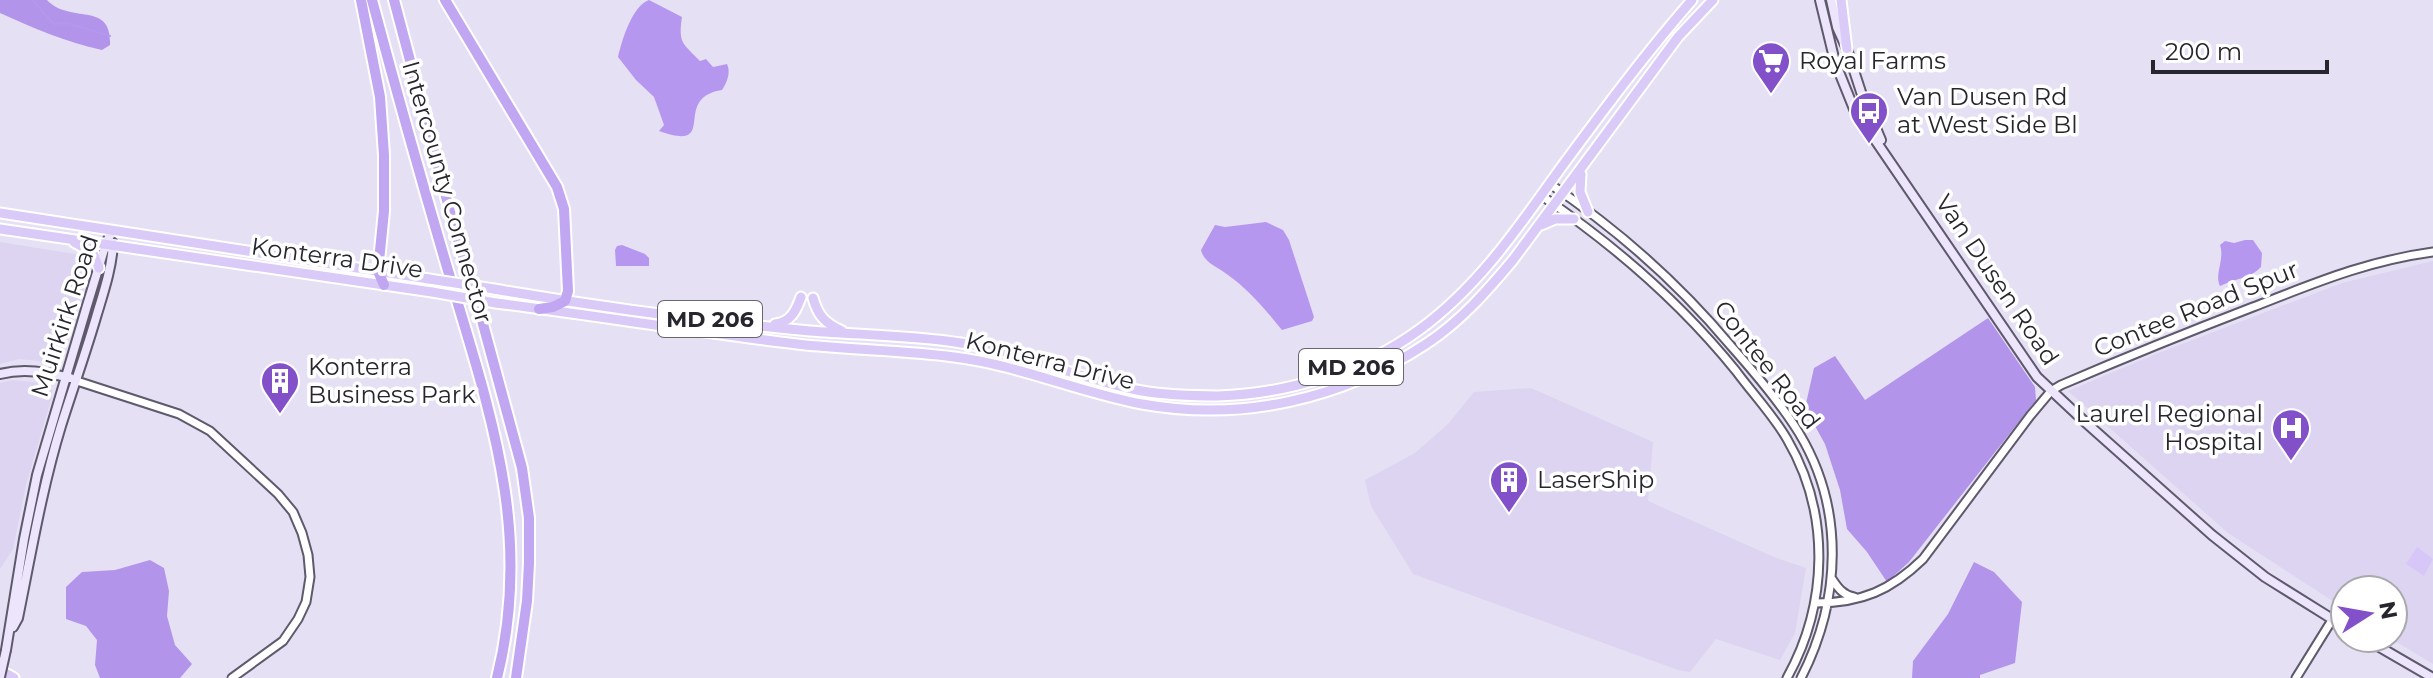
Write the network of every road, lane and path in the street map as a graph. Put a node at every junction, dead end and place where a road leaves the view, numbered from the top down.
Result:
1 (361, 0) edge
2 (372, 0) edge
3 (394, 0) edge
4 (445, 0) edge
5 (1692, 0) edge
6 (1713, 0) edge
7 (1820, 0) edge
8 (1831, 0) edge
9 (1841, 0) edge
10 (1847, 49) junction
11 (1887, 155) junction
12 (1582, 167) junction
13 (1550, 184) junction
14 (1563, 193) junction
15 (1542, 196) junction
16 (1555, 204) junction
17 (1588, 212) junction
18 (0, 213) edge
19 (1574, 219) junction
20 (1538, 227) junction
21 (0, 229) edge
22 (113, 230) junction
23 (68, 238) junction
24 (110, 244) junction
25 (2433, 252) edge
26 (99, 268) junction
27 (378, 271) junction
28 (384, 285) junction
29 (801, 297) dead end
30 (813, 298) dead end
31 (565, 301) junction
32 (539, 309) junction
33 (765, 326) junction
34 (845, 332) junction
35 (0, 374) edge
36 (66, 377) junction
37 (77, 381) junction
38 (2051, 391) junction
39 (1832, 579) junction
40 (1861, 598) junction
41 (1816, 603) junction
42 (1829, 603) junction
43 (2329, 618) edge
44 (2329, 625) edge
45 (8, 639) junction
46 (2392, 654) edge
47 (0, 670) edge
48 (0, 678) edge
49 (14, 678) edge
50 (232, 678) edge
51 (497, 678) edge
52 (516, 678) edge
53 (1787, 678) edge
54 (1801, 678) edge
55 (2296, 678) edge
56 (2433, 678) edge

1 - 27 highway
2 - 51 highway, Intercounty Connector
3 - 52 highway, Intercounty Connector
4 - 31 highway
5 - 13 main road, Konterra Drive / MD 206
6 - 12 main road, Konterra Drive / MD 206
7 - 11 main road, Van Dusen Road
8 - 10 main road, Van Dusen Road
9 - 10 main road
10 - 11 main road, Van Dusen Road
11 - 38 main road, Van Dusen Road
12 - 14 main road, Konterra Drive / MD 206
12 - 17 main road
13 - 14 street, Contee Road
13 - 15 main road, Konterra Drive / MD 206
14 - 16 main road, Konterra Drive / MD 206
14 - 17 street, Contee Road
15 - 16 street, Contee Road
15 - 34 main road, Konterra Drive / MD 206
16 - 19 street, Contee Road
16 - 20 main road, Konterra Drive / MD 206
17 - 39 street, Contee Road
18 - 22 main road, MD 206
19 - 20 main road
19 - 41 street, Contee Road
20 - 32 main road, Konterra Drive / MD 206
21 - 23 main road, MD 206
22 - 24 main road, Muirkirk Road
22 - 27 main road, Konterra Drive / MD 206
23 - 24 main road, MD 206
23 - 26 main road
24 - 26 main road, Muirkirk Road
24 - 28 main road, Konterra Drive / MD 206
24 - 37 main road, Muirkirk Road
25 - 38 street, Contee Road Spur
26 - 36 main road, Muirkirk Road
27 - 28 highway
27 - 31 main road, Konterra Drive / MD 206, bridge
28 - 32 main road, Konterra Drive / MD 206, bridge
29 - 33 main road
30 - 34 main road
31 - 32 highway
31 - 33 main road, Konterra Drive / MD 206
33 - 34 main road, Konterra Drive / MD 206
35 - 36 main road
36 - 37 main road
36 - 45 main road, Muirkirk Road
37 - 45 main road, Muirkirk Road
37 - 50 street
38 - 40 street, Contee Road Spur
38 - 43 main road, Van Dusen Road
39 - 40 street
39 - 42 street, Contee Road
40 - 42 street, Contee Road Spur
41 - 42 street, Contee Road Spur
41 - 53 street, Contee Road
42 - 54 street, Contee Road
44 - 55 street
45 - 48 main road, Muirkirk Road, bridge
46 - 56 main road
47 - 49 main road

